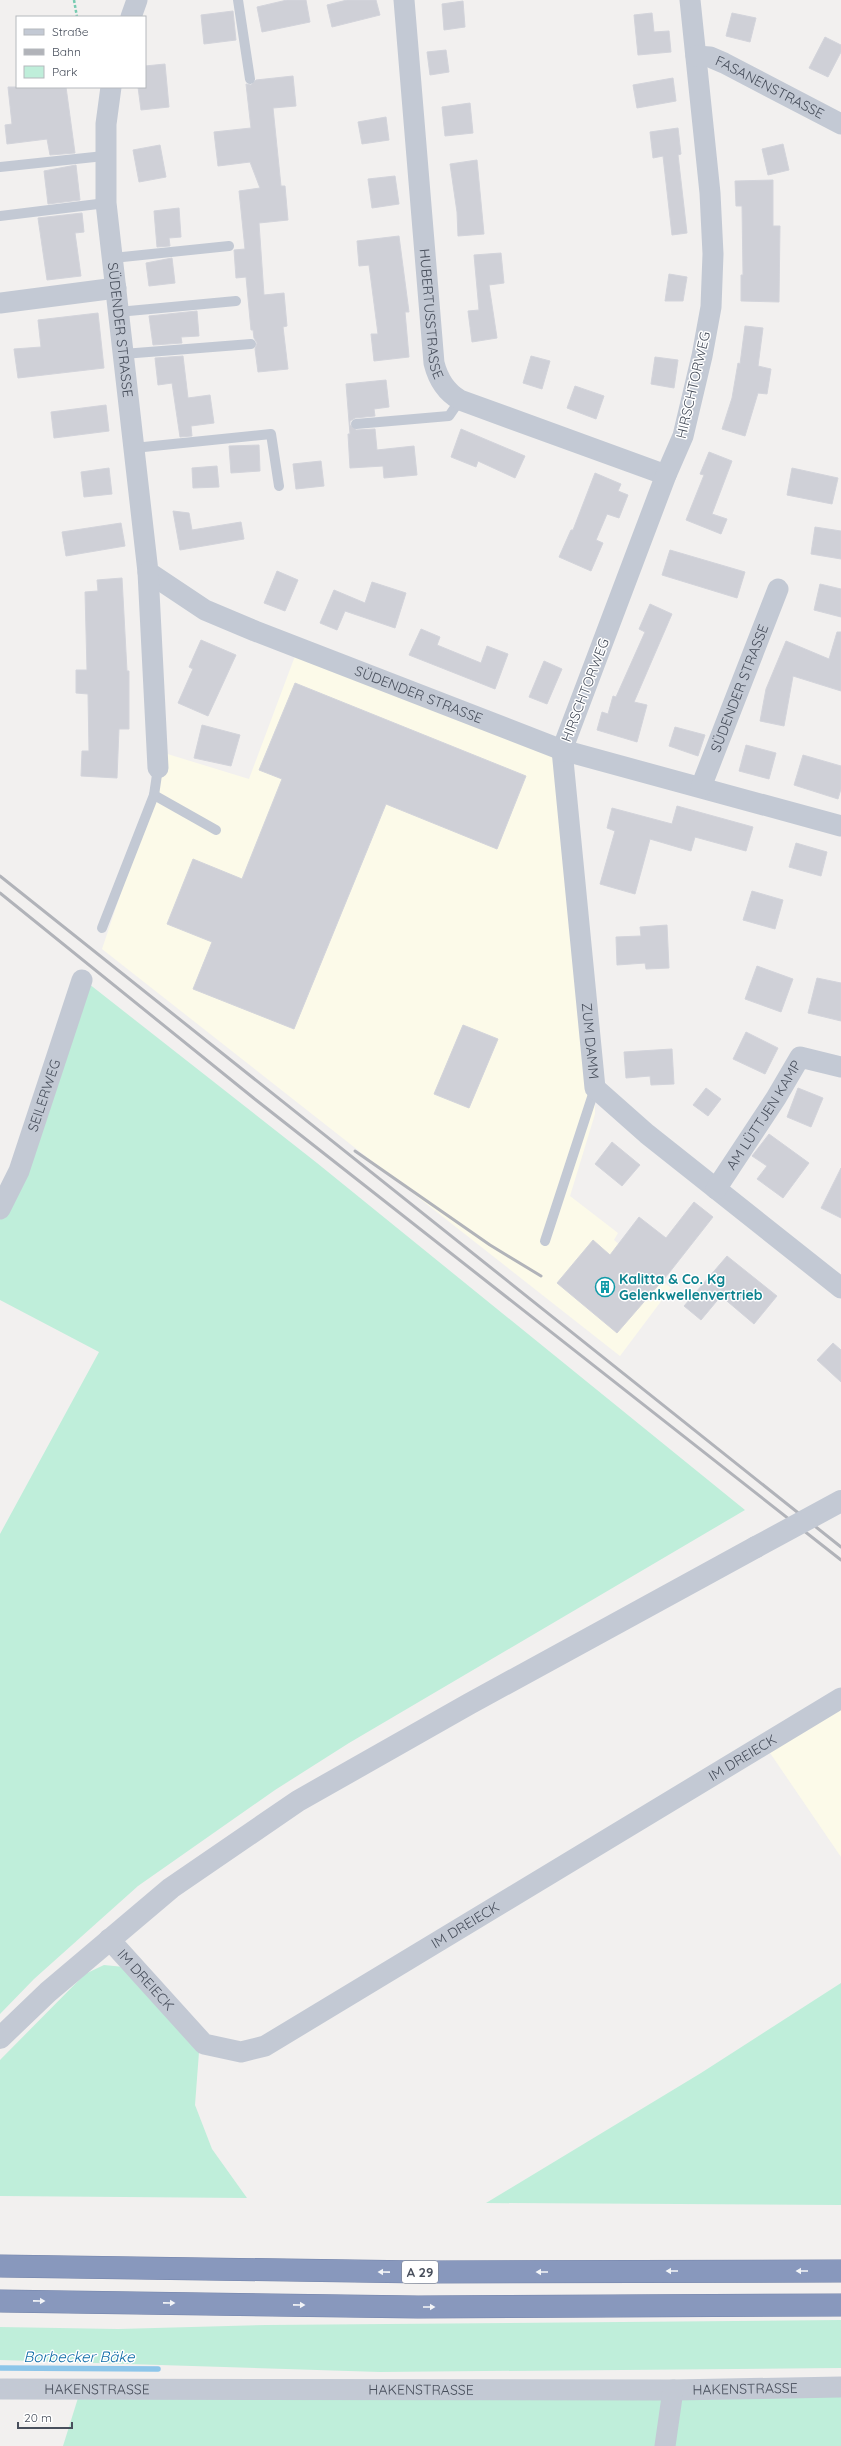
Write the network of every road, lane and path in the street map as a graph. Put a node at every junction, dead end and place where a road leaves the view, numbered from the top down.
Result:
1 (74, 0) edge
2 (137, 0) edge
3 (238, 0) edge
4 (404, 0) edge
5 (690, 0) edge
6 (77, 16) edge
7 (131, 16) edge
8 (696, 56) junction
9 (250, 79) dead end
10 (112, 88) edge
11 (841, 124) edge
12 (104, 156) junction
13 (0, 167) edge
14 (106, 203) junction
15 (0, 216) edge
16 (229, 246) dead end
17 (113, 258) junction
18 (116, 288) junction
19 (236, 301) dead end
20 (0, 303) edge
21 (118, 312) junction
22 (251, 344) dead end
23 (123, 354) junction
24 (460, 400) junction
25 (356, 424) dead end
26 (134, 448) junction
27 (666, 475) junction
28 (279, 486) dead end
29 (148, 572) junction
30 (778, 589) dead end
31 (562, 750) junction
32 (158, 768) joint
33 (701, 788) junction
34 (154, 795) junction
35 (841, 826) edge
36 (216, 830) dead end
37 (102, 928) dead end
38 (82, 980) dead end
39 (841, 1067) edge
40 (595, 1088) junction
41 (716, 1189) junction
42 (0, 1209) edge
43 (545, 1241) dead end
44 (841, 1288) edge
45 (841, 1501) edge
46 (841, 1698) edge
47 (109, 1939) junction
48 (0, 2038) edge
49 (0, 2266) edge
50 (841, 2271) edge
51 (0, 2300) edge
52 (841, 2305) edge
53 (841, 2387) edge
54 (0, 2389) edge
55 (673, 2390) junction
56 (665, 2446) edge

1 - 6 path
2 - 7 street
3 - 9 lane
4 - 24 street, HUBERTUSSTRASSE
5 - 8 street, HIRSCHTORWEG
8 - 11 street, FASANENSTRASSE
8 - 27 street, HIRSCHTORWEG
10 - 12 street, SÜDENDER STRASSE
12 - 13 lane
12 - 14 street, SÜDENDER STRASSE
14 - 15 lane
14 - 17 street, SÜDENDER STRASSE
16 - 17 lane
17 - 18 street, SÜDENDER STRASSE
18 - 20 street
18 - 21 street, SÜDENDER STRASSE
19 - 21 lane
21 - 23 street, SÜDENDER STRASSE
22 - 23 lane
23 - 26 street, SÜDENDER STRASSE
24 - 25 lane
24 - 27 street, HUBERTUSSTRASSE
26 - 28 lane
26 - 29 street, SÜDENDER STRASSE
27 - 31 street, HIRSCHTORWEG
29 - 31 street, SÜDENDER STRASSE
29 - 32 street, SÜDENDER STRASSE
30 - 33 street, SÜDENDER STRASSE
31 - 33 street, SÜDENDER STRASSE
31 - 40 street, ZUM DAMM
32 - 34 lane
33 - 35 street, SÜDENDER STRASSE
34 - 36 lane
34 - 37 lane
38 - 42 street, SEILERWEG
39 - 41 street, AM LÜTTJEN KAMP
40 - 41 street, ZUM DAMM
40 - 43 lane
41 - 44 street, ZUM DAMM
45 - 47 street, bridge
46 - 47 street, IM DREIECK
47 - 48 street
50 -> 49 highway, A 29
51 -> 52 highway
53 - 55 street, HAKENSTRASSE
54 - 55 street, HAKENSTRASSE
55 - 56 street

